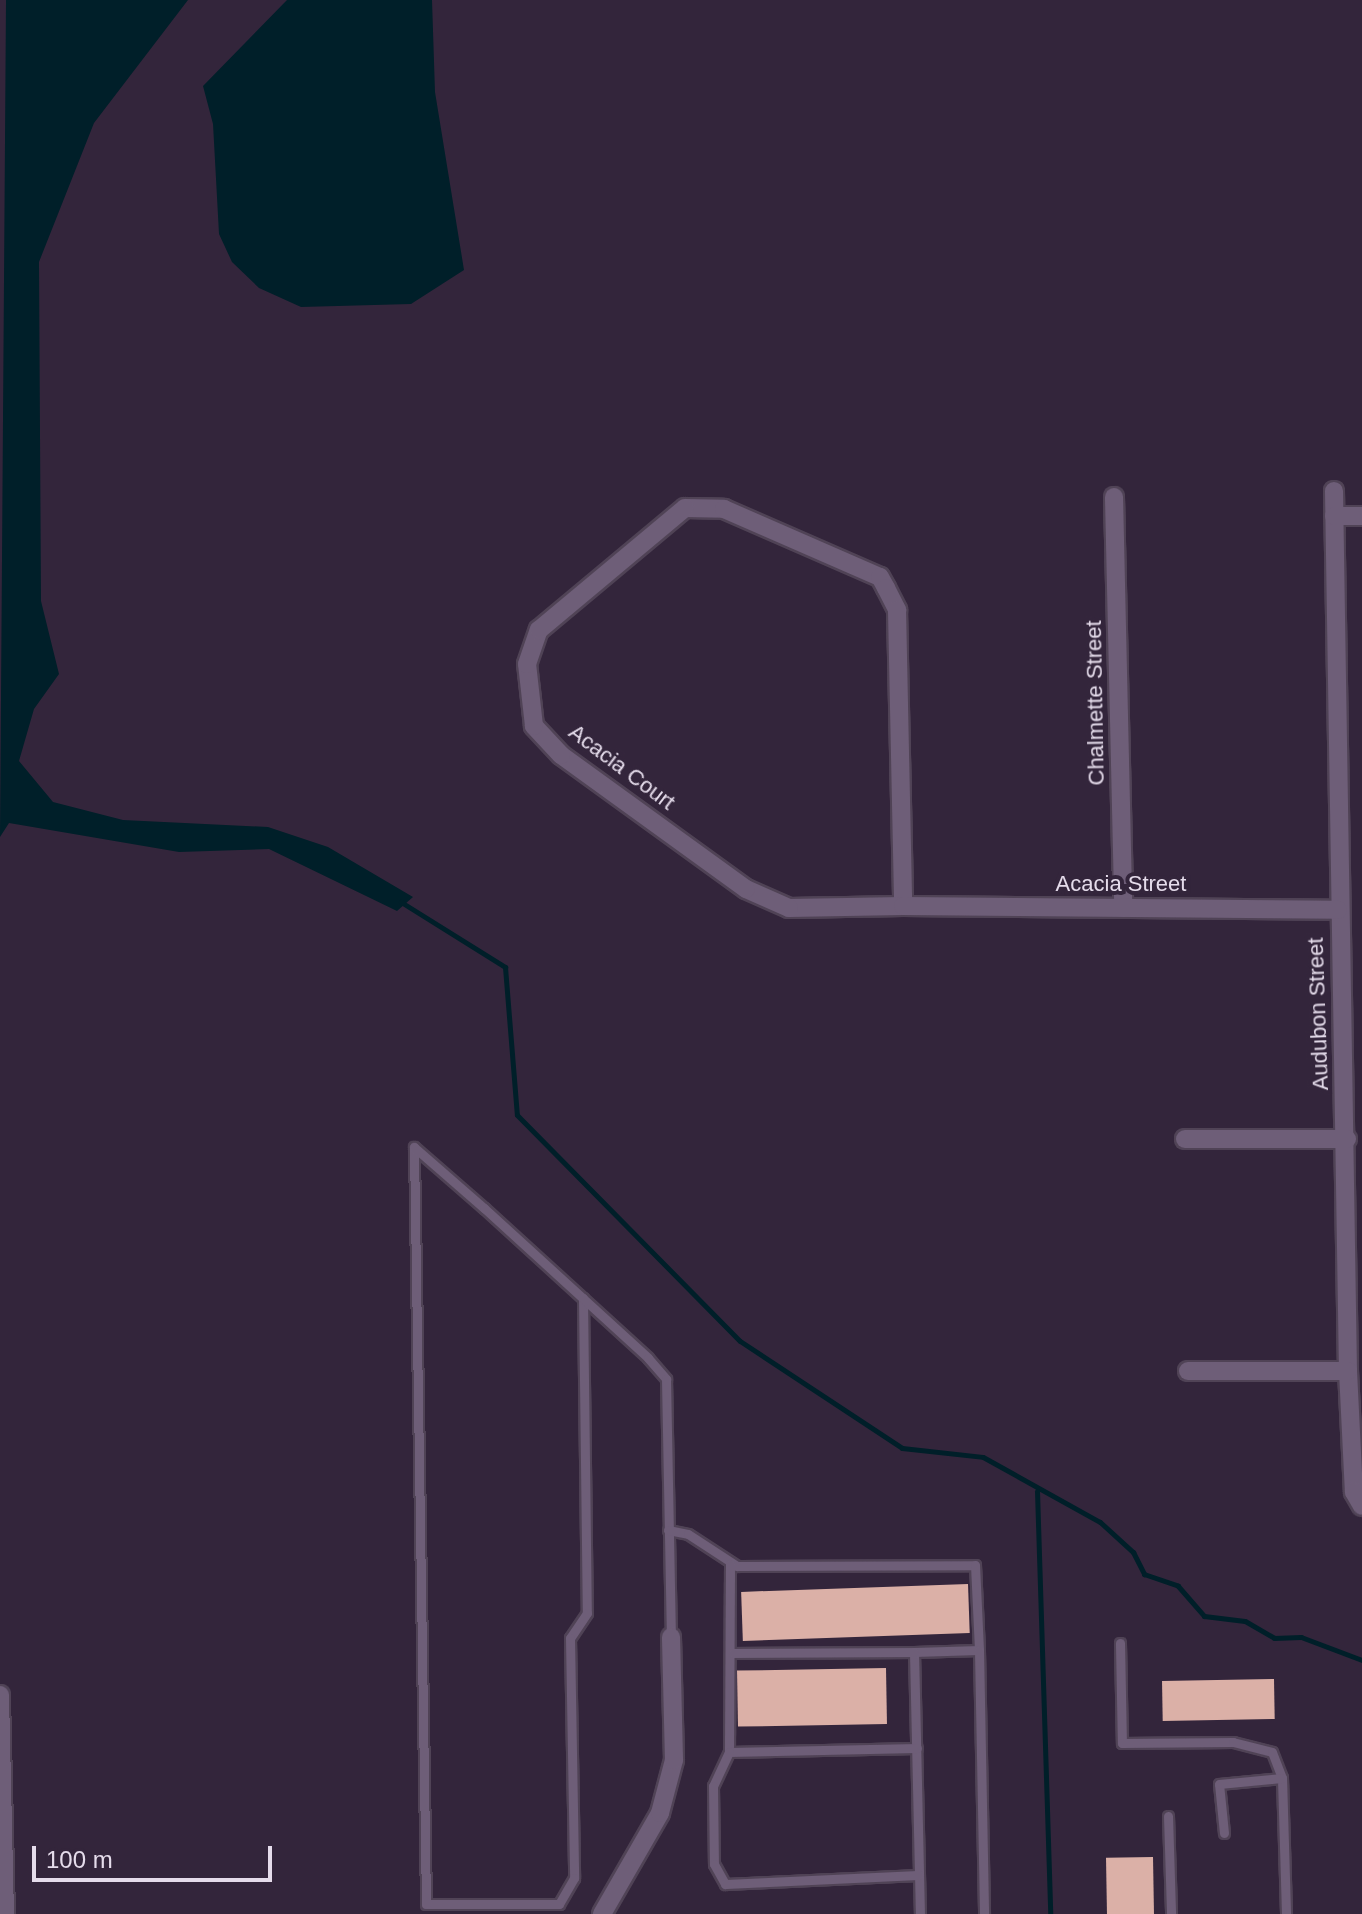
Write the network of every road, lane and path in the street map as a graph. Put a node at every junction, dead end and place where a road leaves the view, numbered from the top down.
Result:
1 (1334, 491) dead end
2 (1114, 497) dead end
3 (1334, 516) junction
4 (1362, 516) edge
5 (903, 906) junction
6 (1123, 908) junction
7 (1338, 910) junction
8 (1185, 1139) dead end
9 (1347, 1139) junction
10 (583, 1298) junction
11 (1188, 1371) dead end
12 (1348, 1371) junction
13 (1362, 1506) edge
14 (668, 1530) junction
15 (730, 1564) junction
16 (671, 1637) joint
17 (1120, 1643) dead end
18 (979, 1650) junction
19 (914, 1652) junction
20 (733, 1653) junction
21 (0, 1695) edge
22 (917, 1748) junction
23 (729, 1752) junction
24 (1282, 1778) junction
25 (1168, 1816) dead end
26 (1224, 1833) dead end
27 (919, 1875) junction
28 (5, 1914) edge
29 (602, 1914) edge
30 (920, 1914) edge
31 (984, 1914) edge
32 (1171, 1914) edge
33 (1286, 1914) edge

1 - 3 street, Audubon Street
2 - 6 street, Chalmette Street
3 - 4 street
3 - 7 street, Audubon Street
5 - 5 street, Acacia Court
5 - 6 street, Acacia Street
6 - 7 street, Acacia Street
7 - 9 street, Audubon Street
8 - 9 street
9 - 12 street, Audubon Street
10 - 10 lane
10 - 14 lane
11 - 12 street
12 - 13 street, Audubon Street
14 - 15 lane
14 - 16 lane
15 - 18 lane
15 - 20 lane
16 - 29 street
17 - 24 lane
18 - 19 lane
18 - 31 lane
19 - 20 lane
19 - 22 lane
20 - 23 lane
21 - 28 street
22 - 23 lane
22 - 27 lane
23 - 27 lane
24 - 26 lane
24 - 33 lane
25 - 32 lane
27 - 30 lane

